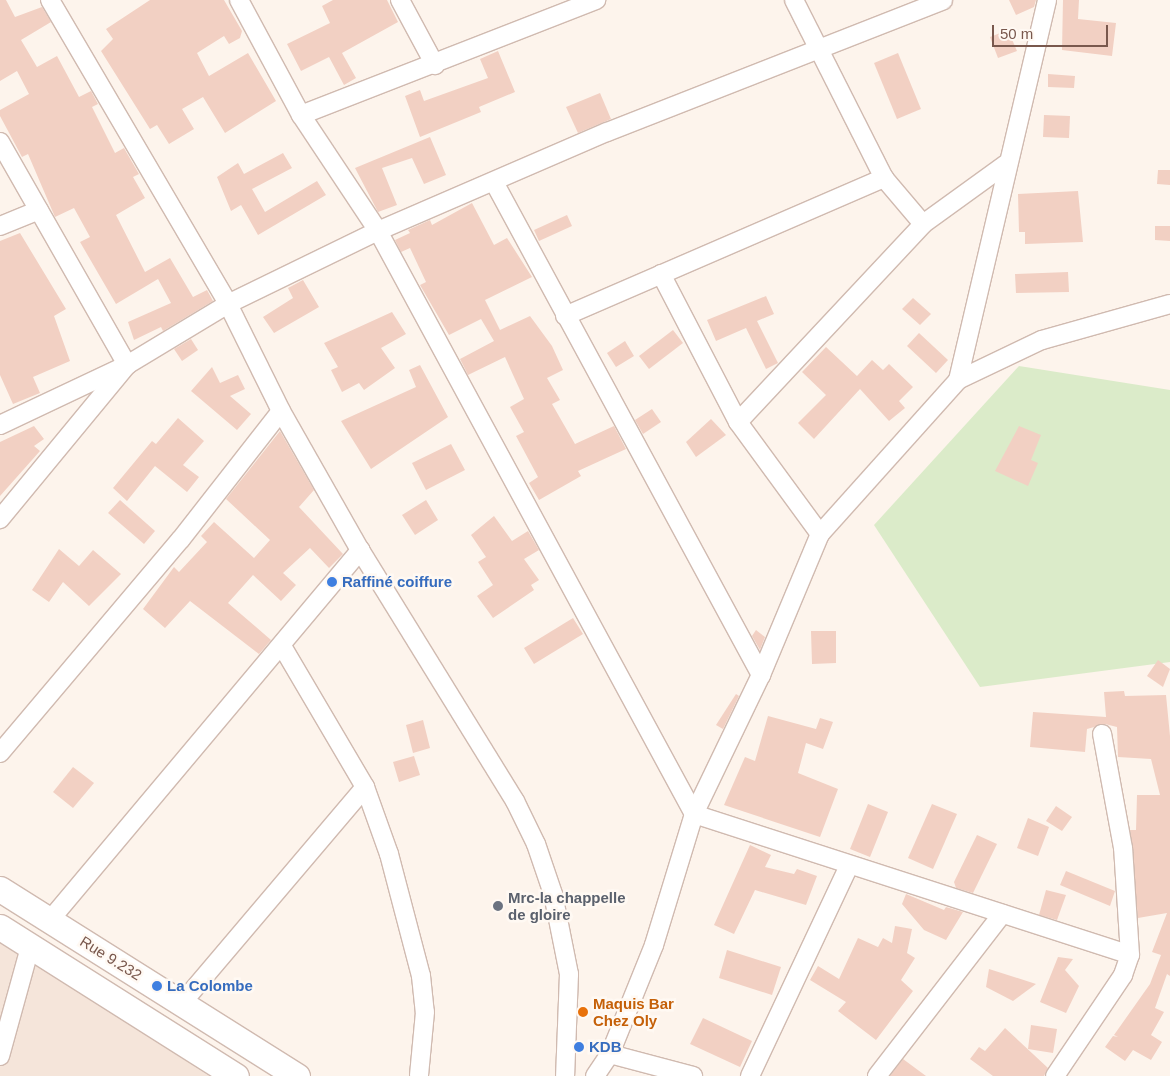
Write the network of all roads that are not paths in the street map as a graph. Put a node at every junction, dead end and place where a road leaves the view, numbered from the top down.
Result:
1 (50, 0) edge
2 (239, 0) edge
3 (400, 0) edge
4 (596, 0) edge
5 (794, 0) edge
6 (943, 0) edge
7 (1046, 0) edge
8 (821, 50) junction
9 (435, 65) junction
10 (300, 115) junction
11 (0, 142) edge
12 (1006, 164) junction
13 (884, 178) junction
14 (494, 182) junction
15 (39, 210) junction
16 (923, 224) junction
17 (0, 226) edge
18 (378, 231) junction
19 (661, 274) junction
20 (228, 304) junction
21 (1170, 304) edge
22 (565, 316) junction
23 (127, 364) junction
24 (958, 380) junction
25 (281, 411) junction
26 (738, 422) junction
27 (0, 425) edge
28 (0, 519) edge
29 (820, 534) junction
30 (360, 550) junction
31 (282, 646) junction
32 (761, 675) junction
33 (1102, 734) dead end
34 (0, 753) edge
35 (365, 787) junction
36 (694, 814) junction
37 (849, 866) junction
38 (0, 889) edge
39 (1002, 914) junction
40 (50, 920) junction
41 (0, 927) edge
42 (30, 947) junction
43 (1130, 955) junction
44 (182, 1003) junction
45 (610, 1054) junction
46 (0, 1056) edge
47 (236, 1076) edge
48 (297, 1076) edge
49 (419, 1076) edge
50 (565, 1076) edge
51 (595, 1076) edge
52 (693, 1076) edge
53 (750, 1076) edge
54 (877, 1076) edge
55 (1055, 1076) edge

1 - 20 street
2 - 10 street
3 - 9 street
4 - 9 street
5 - 8 street
6 - 8 street
7 - 12 street
8 - 13 street
8 - 14 street
9 - 10 street
10 - 18 street
11 - 15 street
12 - 16 street
12 - 24 street
13 - 16 street
13 - 19 street
14 - 18 street
14 - 22 street
15 - 17 street
15 - 23 street
16 - 26 street
18 - 20 street
18 - 36 street
19 - 22 street
19 - 26 street
20 - 23 street
20 - 25 street
21 - 24 street
22 - 32 street
23 - 27 street
23 - 28 street
24 - 29 street
25 - 30 street
25 - 34 street
26 - 29 street
29 - 32 street
30 - 31 street
30 - 50 street
31 - 35 street
31 - 40 street
32 - 36 street
33 - 43 street
35 - 44 street
35 - 49 street
36 - 37 street
36 - 45 street
37 - 39 street
37 - 53 street
38 - 40 street, Rue 9.232
39 - 43 street
39 - 54 street
40 - 44 street, Rue 9.232
41 - 42 street
42 - 46 street
42 - 47 street
43 - 55 street
44 - 48 street, Rue 9.232
45 - 51 street
45 - 52 street

